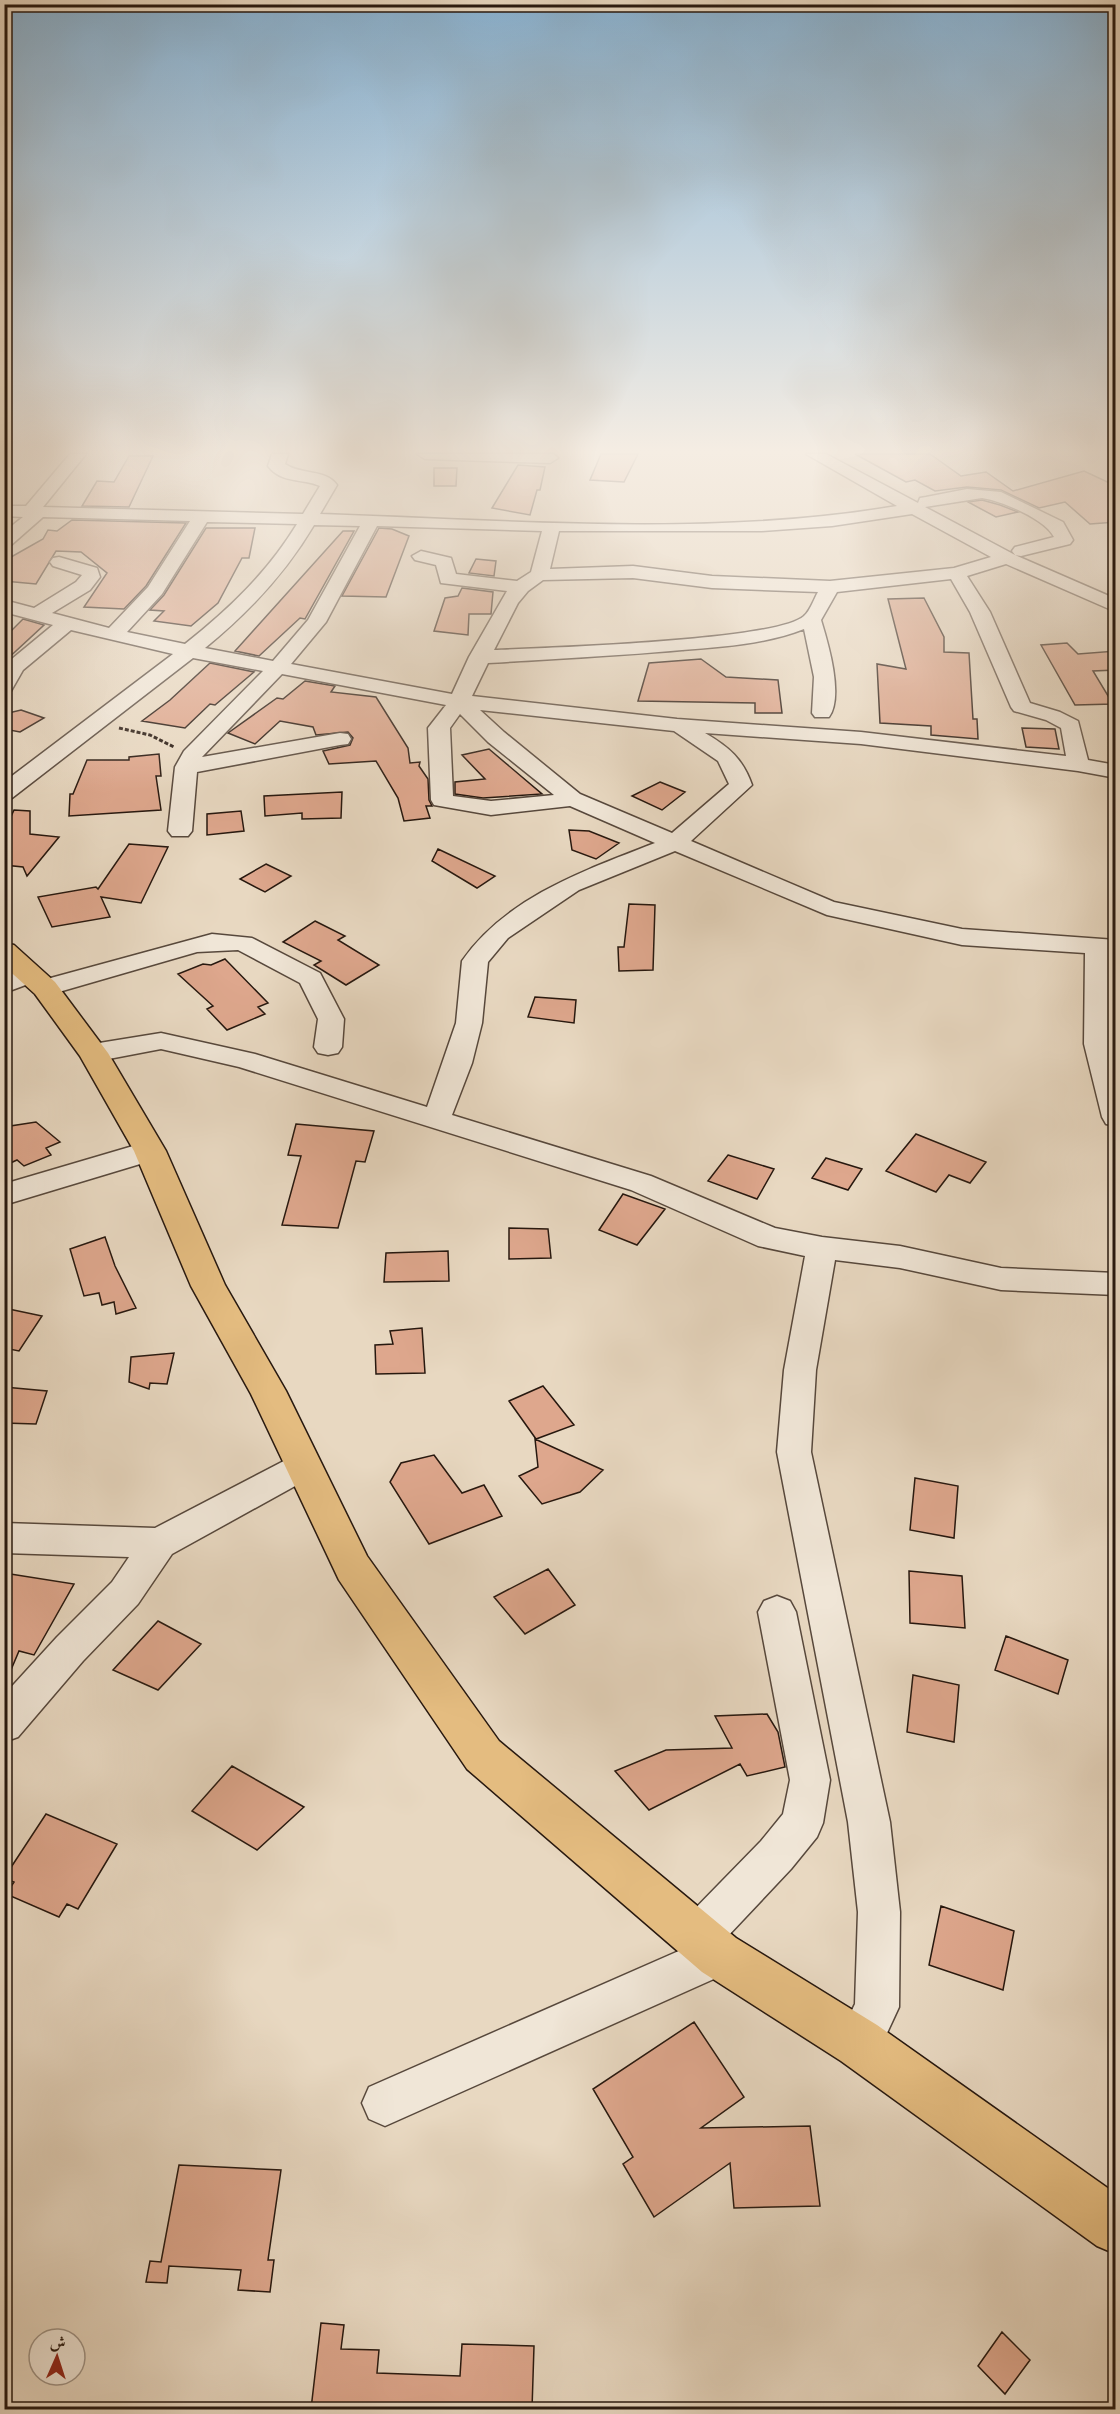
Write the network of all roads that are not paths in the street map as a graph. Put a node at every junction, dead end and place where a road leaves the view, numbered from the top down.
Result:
1 (74, 567) edge
2 (169, 567) edge
3 (262, 567) edge
4 (277, 567) edge
5 (346, 567) edge
6 (446, 567) edge
7 (536, 567) edge
8 (976, 567) edge
9 (1037, 567) edge
10 (1047, 567) edge
11 (956, 573) junction
12 (530, 581) junction
13 (830, 587) junction
14 (1111, 588) edge
15 (4, 606) edge
16 (1116, 606) edge
17 (36, 615) junction
18 (812, 620) junction
19 (67, 623) junction
20 (113, 635) junction
21 (180, 649) junction
22 (479, 657) junction
23 (279, 666) junction
24 (4, 687) edge
25 (459, 701) junction
26 (822, 713) dead end
27 (677, 725) junction
28 (340, 739) dead end
29 (191, 759) junction
30 (1078, 764) junction
31 (4, 770) edge
32 (1116, 772) edge
33 (4, 794) edge
34 (572, 800) junction
35 (180, 831) dead end
36 (675, 843) junction
37 (1107, 948) edge
38 (21, 975) edge
39 (328, 1047) dead end
40 (93, 1053) junction
41 (1116, 1117) edge
42 (435, 1121) junction
43 (150, 1151) junction
44 (4, 1195) edge
45 (822, 1248) junction
46 (1116, 1284) edge
47 (303, 1465) junction
48 (4, 1538) edge
49 (159, 1543) junction
50 (777, 1612) dead end
51 (4, 1724) edge
52 (708, 1946) junction
53 (859, 2043) junction
54 (385, 2103) dead end
55 (1116, 2228) edge

1 - 17 street
2 - 20 street
3 - 21 street
4 - 21 street
5 - 23 street
6 - 12 street
7 - 12 street
8 - 11 street
9 - 16 street
10 - 14 street
11 - 13 street
11 - 30 street
12 - 13 street
12 - 22 street
13 - 18 street
15 - 17 street
17 - 19 street
18 - 22 street
18 - 26 street
19 - 20 street
19 - 24 street
20 - 21 street
21 - 23 street
21 - 31 street
21 - 33 street
22 - 25 street
23 - 25 street
23 - 29 street
25 - 27 street
25 - 34 street
25 - 34 street
27 - 30 street
27 - 36 street
28 - 29 street
29 - 35 street
30 - 32 street
34 - 36 street
36 - 37 street
36 - 42 street
37 - 41 street
38 - 39 street
38 - 40 main road
40 - 42 street
40 - 43 main road
42 - 45 street
43 - 44 street
43 - 47 main road
45 - 46 street
45 - 53 street
47 - 49 street
47 - 52 main road
48 - 49 street
49 - 51 street
50 - 52 street
52 - 53 main road
52 - 54 street
53 - 55 main road

